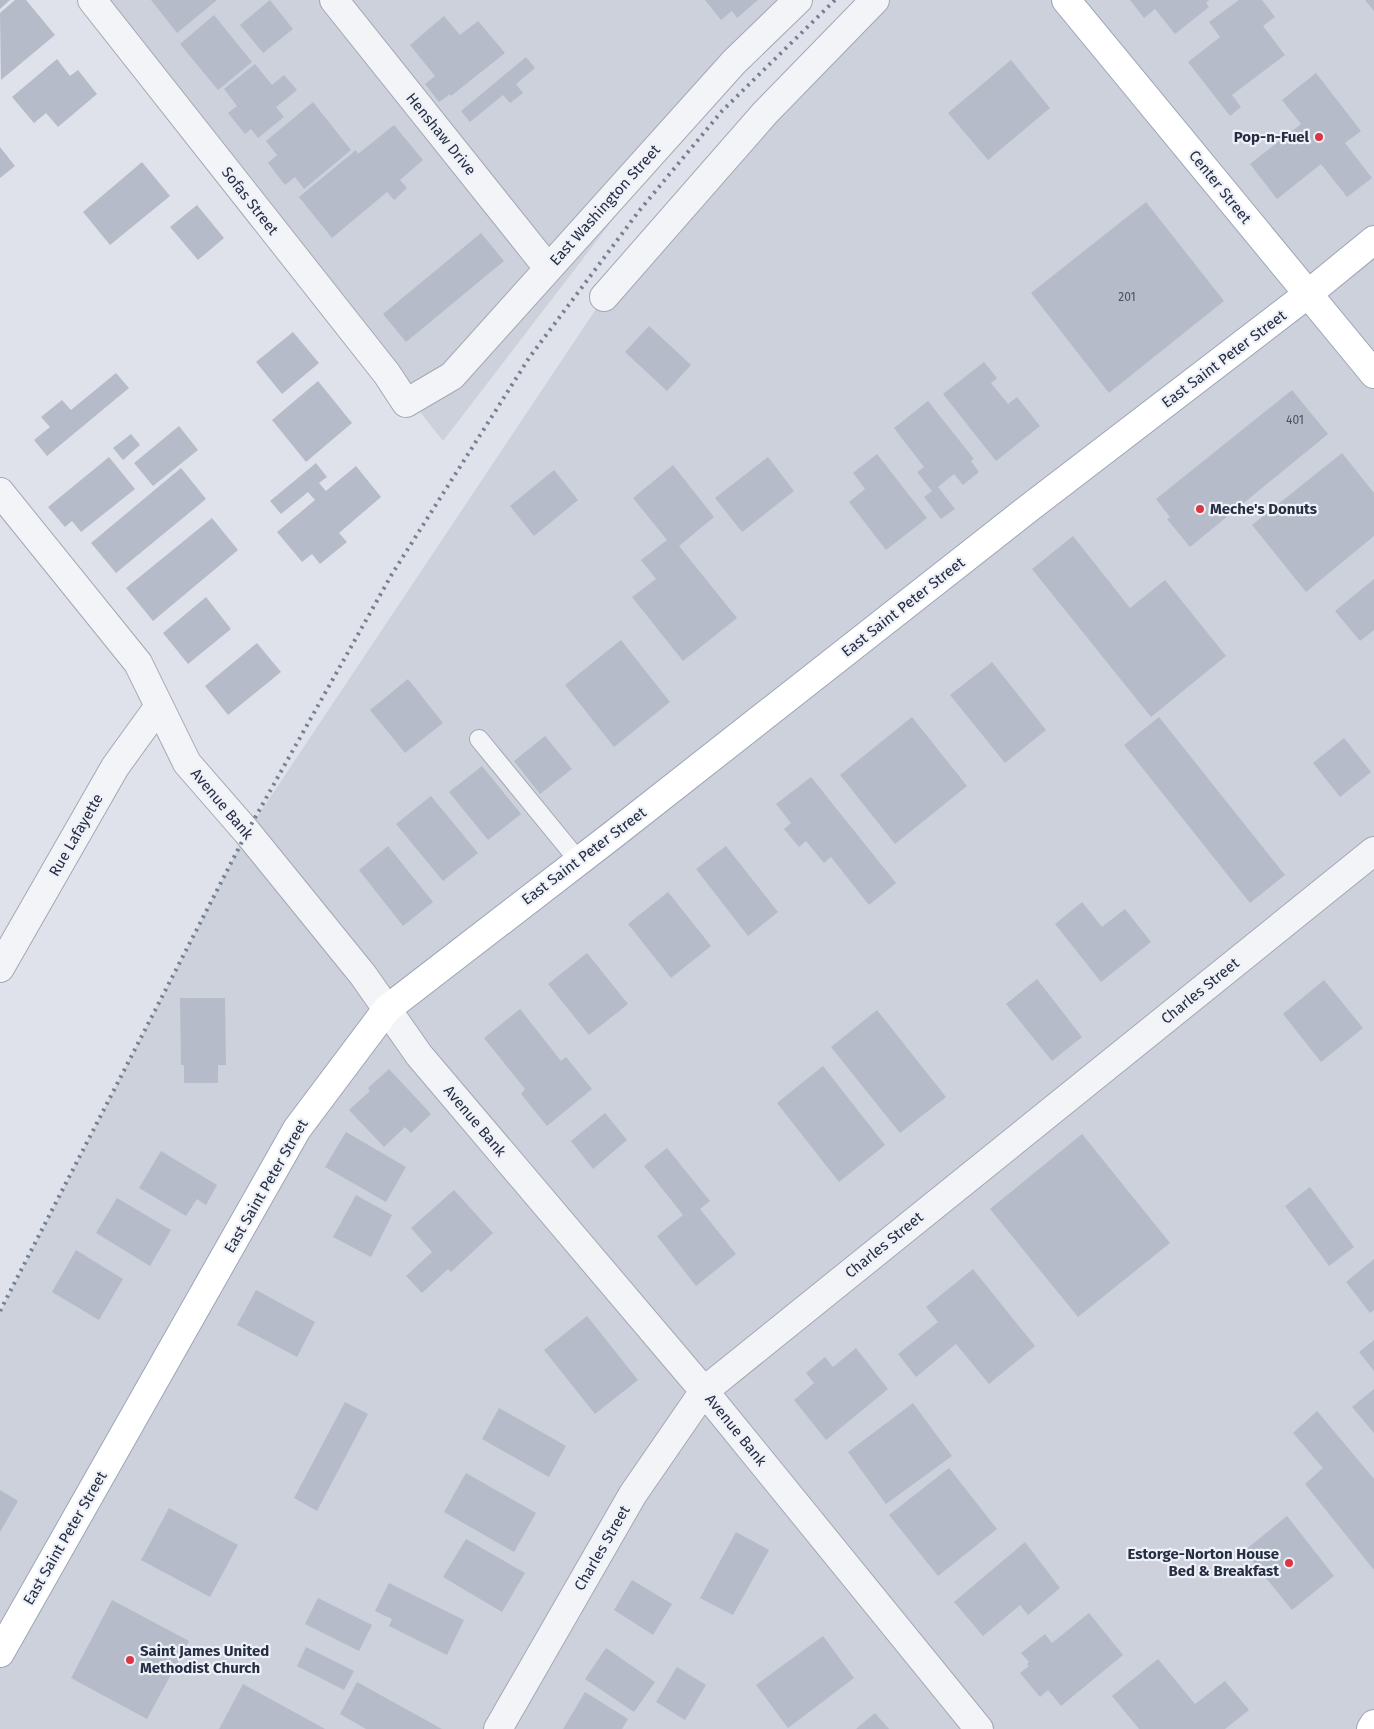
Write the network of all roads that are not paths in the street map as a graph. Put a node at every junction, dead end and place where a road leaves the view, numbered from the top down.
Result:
1 (92, 0) edge
2 (334, 0) edge
3 (798, 0) edge
4 (875, 0) edge
5 (1066, 0) edge
6 (1374, 240) edge
7 (548, 268) junction
8 (1308, 294) junction
9 (604, 297) dead end
10 (1374, 374) edge
11 (406, 403) joint
12 (0, 492) edge
13 (159, 706) junction
14 (479, 739) dead end
15 (1374, 850) edge
16 (578, 860) junction
17 (0, 968) edge
18 (387, 1009) junction
19 (704, 1390) junction
20 (0, 1653) edge
21 (1374, 1724) edge
22 (498, 1729) edge
23 (979, 1729) edge
24 (1371, 1729) edge

1 - 11 street, Sofas Street
2 - 7 street, Henshaw Drive
3 - 7 street, East Washington Street
4 - 9 street
5 - 8 main road, Center Street
6 - 8 main road, East Saint Peter Street
7 - 11 street, East Washington Street
8 - 10 main road, Center Street
8 - 16 main road, East Saint Peter Street
12 - 13 street, Avenue Bank
13 - 17 street, Rue Lafayette
13 - 18 street, Avenue Bank
14 - 16 lane
15 - 19 street, Charles Street
16 - 18 main road, East Saint Peter Street
18 - 19 street, Avenue Bank
18 - 20 main road, East Saint Peter Street
19 - 22 street, Charles Street
19 - 23 street, Avenue Bank
21 - 24 main road

